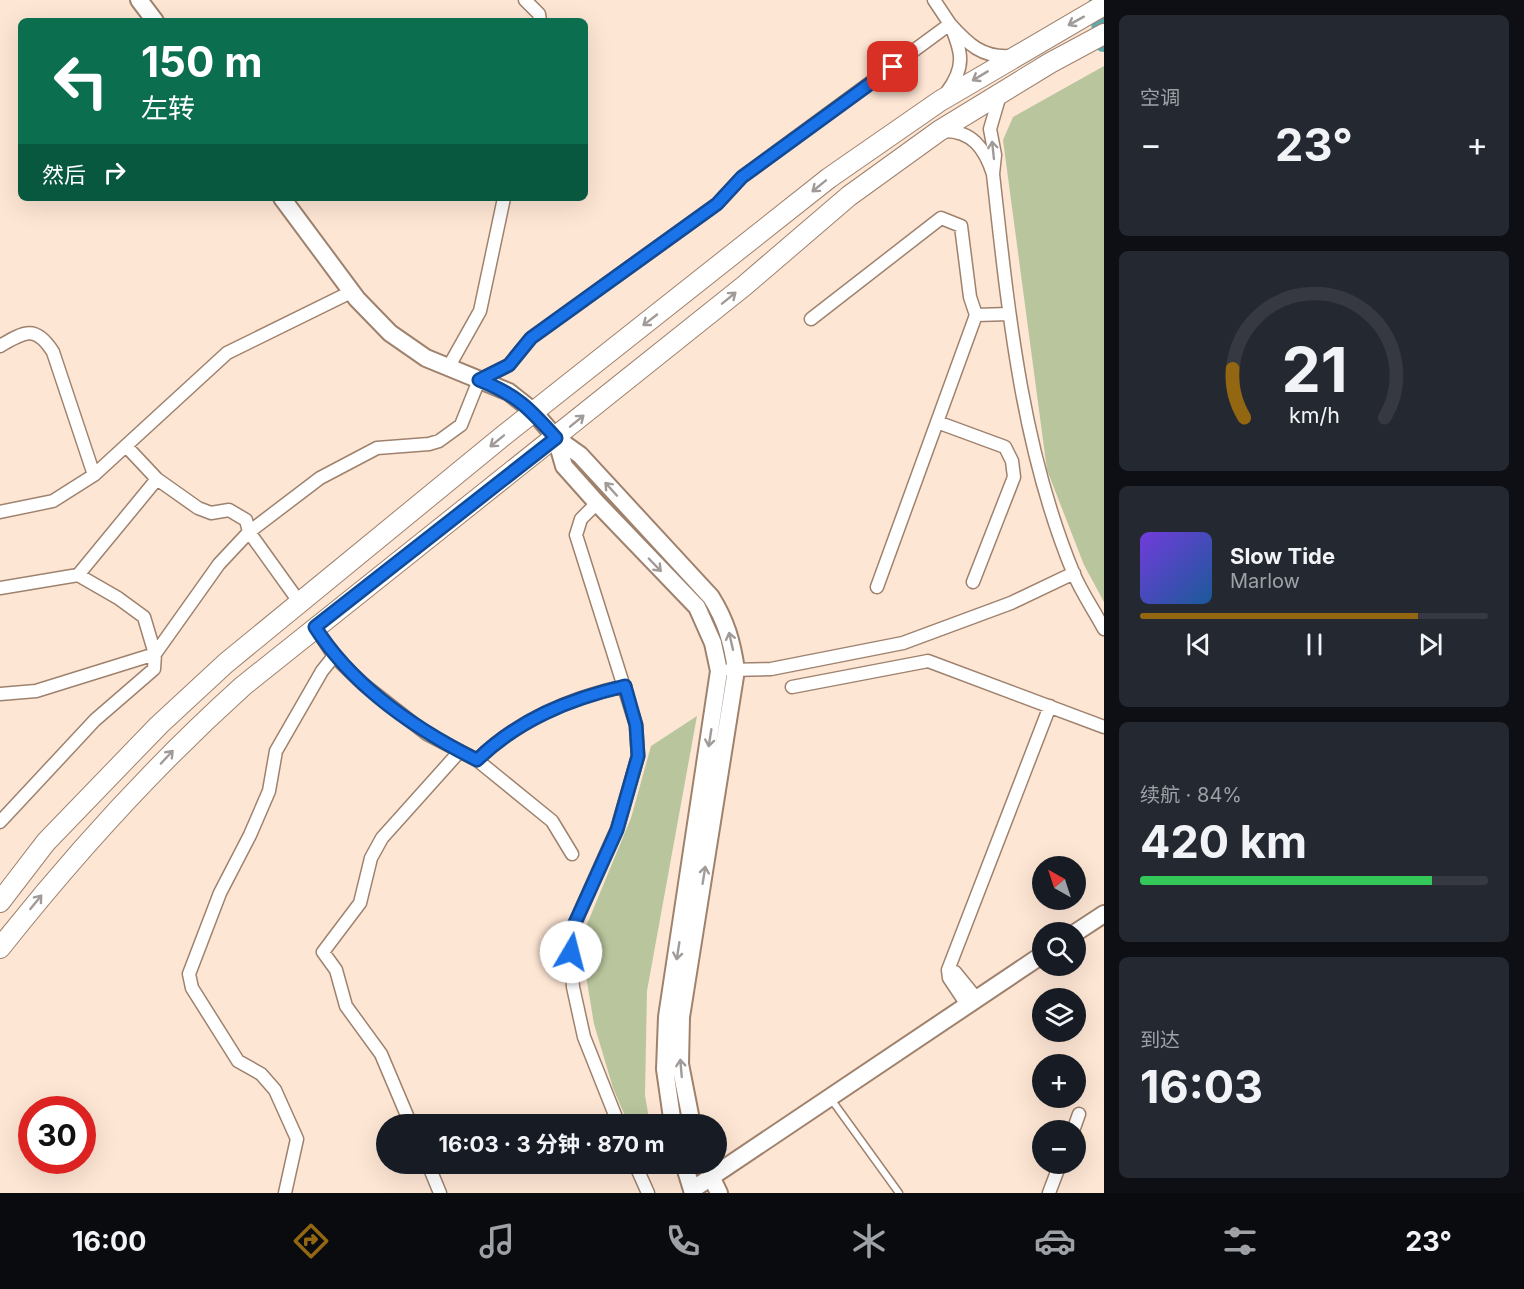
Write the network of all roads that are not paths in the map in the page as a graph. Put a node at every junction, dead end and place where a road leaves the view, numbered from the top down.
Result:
1 (139, 0) edge
2 (525, 0) edge
3 (934, 0) edge
4 (1104, 5) edge
5 (153, 18) edge
6 (540, 18) edge
7 (950, 24) junction
8 (1104, 34) edge
9 (1015, 55) junction
10 (1001, 93) junction
11 (940, 101) junction
12 (939, 131) junction
13 (993, 174) junction
14 (284, 201) edge
15 (503, 201) edge
16 (351, 292) junction
17 (1009, 314) junction
18 (976, 315) junction
19 (811, 320) dead end
20 (0, 346) edge
21 (448, 368) junction
22 (479, 380) junction
23 (533, 411) junction
24 (937, 422) junction
25 (556, 438) junction
26 (126, 446) junction
27 (94, 475) junction
28 (157, 479) junction
29 (597, 503) junction
30 (0, 512) edge
31 (249, 532) junction
32 (1074, 573) junction
33 (78, 575) junction
34 (973, 582) dead end
35 (877, 587) dead end
36 (0, 588) edge
37 (300, 603) junction
38 (315, 627) junction
39 (1104, 628) edge
40 (154, 654) junction
41 (334, 656) junction
42 (728, 670) junction
43 (625, 686) junction
44 (792, 687) dead end
45 (0, 694) edge
46 (1050, 706) junction
47 (1104, 727) edge
48 (460, 751) junction
49 (477, 760) junction
50 (0, 822) edge
51 (572, 854) dead end
52 (0, 902) edge
53 (1104, 914) edge
54 (1086, 926) edge
55 (0, 948) edge
56 (1032, 962) edge
57 (972, 1002) junction
58 (829, 1096) junction
59 (406, 1114) edge
60 (615, 1114) edge
61 (671, 1114) edge
62 (690, 1114) edge
63 (1079, 1114) dead end
64 (1077, 1120) edge
65 (727, 1159) edge
66 (432, 1174) edge
67 (639, 1174) edge
68 (687, 1174) edge
69 (706, 1174) edge
70 (710, 1174) edge
71 (1056, 1174) edge
72 (693, 1192) edge
73 (285, 1193) edge
74 (440, 1193) edge
75 (648, 1193) edge
76 (719, 1193) edge
77 (899, 1193) edge
78 (1049, 1193) edge

1 - 5 main road
2 - 6 street
3 - 7 street
4 -> 9 main road
7 - 9 street
7 - 11 street
7 - 22 street
8 - 10 main road
9 -> 11 main road
10 - 12 main road
13 -> 10 street
11 -> 23 main road
12 - 13 street
25 -> 12 main road
13 - 17 street
14 - 16 main road
15 - 21 street
16 - 21 main road
16 - 26 street
17 - 18 street
17 - 32 street
18 - 19 street
18 - 24 street
20 - 27 street
21 - 22 main road
22 - 23 main road
22 - 31 street
23 - 25 main road
23 -> 37 main road
24 - 34 street
24 - 35 street
25 - 29 main road
25 - 38 main road
42 -> 25 main road
26 - 27 street
26 - 28 street
27 - 30 street
28 - 31 street
28 - 33 street
29 -> 42 main road
29 - 43 street
31 - 37 street
31 - 40 street
32 - 39 street
32 - 42 street
33 - 36 street
33 - 40 street
37 - 52 main road
38 - 41 street
55 -> 38 main road
40 - 45 street
40 - 50 street
41 - 48 street
41 - 73 street
42 -> 61 main road
62 -> 42 main road
43 - 49 street
43 - 60 street
44 - 46 street
46 - 47 street
46 - 57 street
48 - 49 street
48 - 59 street
49 - 51 street
53 - 54 main road
56 - 57 main road
57 - 58 main road
58 - 65 main road
58 - 77 lane
63 - 64 street
66 - 74 street
67 - 75 street
68 - 72 main road
69 - 72 main road
70 - 76 main road
71 - 78 street

